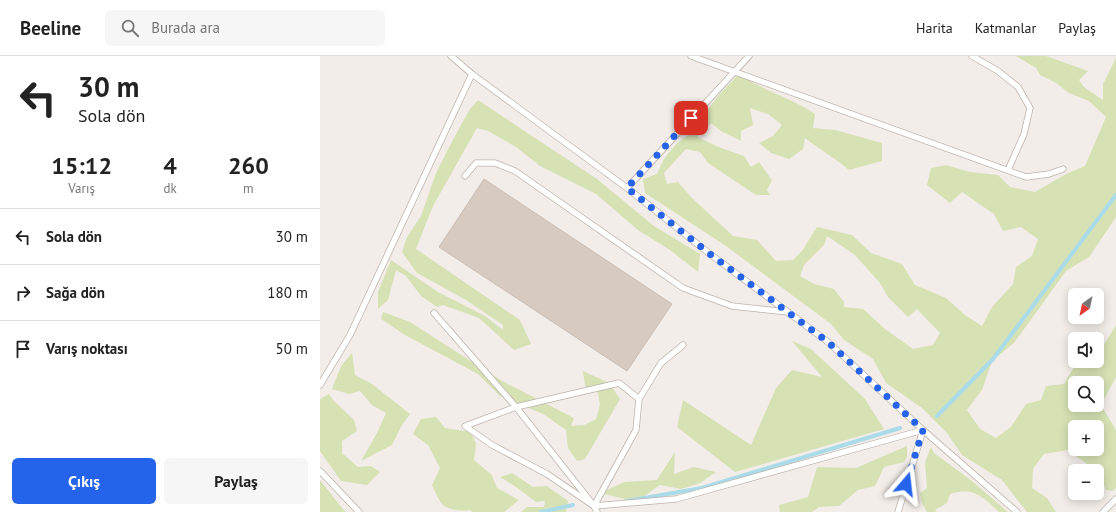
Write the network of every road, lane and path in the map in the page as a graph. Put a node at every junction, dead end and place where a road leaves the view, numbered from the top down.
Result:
1 (451, 56) edge
2 (691, 56) edge
3 (749, 56) edge
4 (972, 56) edge
5 (734, 72) junction
6 (472, 74) junction
7 (1063, 169) dead end
8 (1008, 170) junction
9 (465, 176) dead end
10 (627, 188) junction
11 (788, 312) junction
12 (434, 313) dead end
13 (683, 345) dead end
14 (320, 385) edge
15 (639, 399) junction
16 (516, 408) junction
17 (923, 430) junction
18 (320, 471) edge
19 (1116, 499) edge
20 (595, 509) edge
21 (359, 512) edge
22 (898, 512) edge
23 (1017, 512) edge
24 (1103, 512) edge

1 - 6 lane
2 - 5 lane
3 - 5 lane
4 - 8 lane
5 - 8 lane
5 - 10 lane
6 - 10 lane
6 - 14 lane
7 - 8 lane
9 - 11 lane
10 - 11 lane
11 - 17 lane
12 - 16 lane
13 - 15 lane
15 - 16 lane
15 - 20 lane
16 - 20 lane
16 - 20 lane
17 - 20 lane
17 - 22 lane
17 - 23 lane
18 - 21 lane
19 - 24 lane

